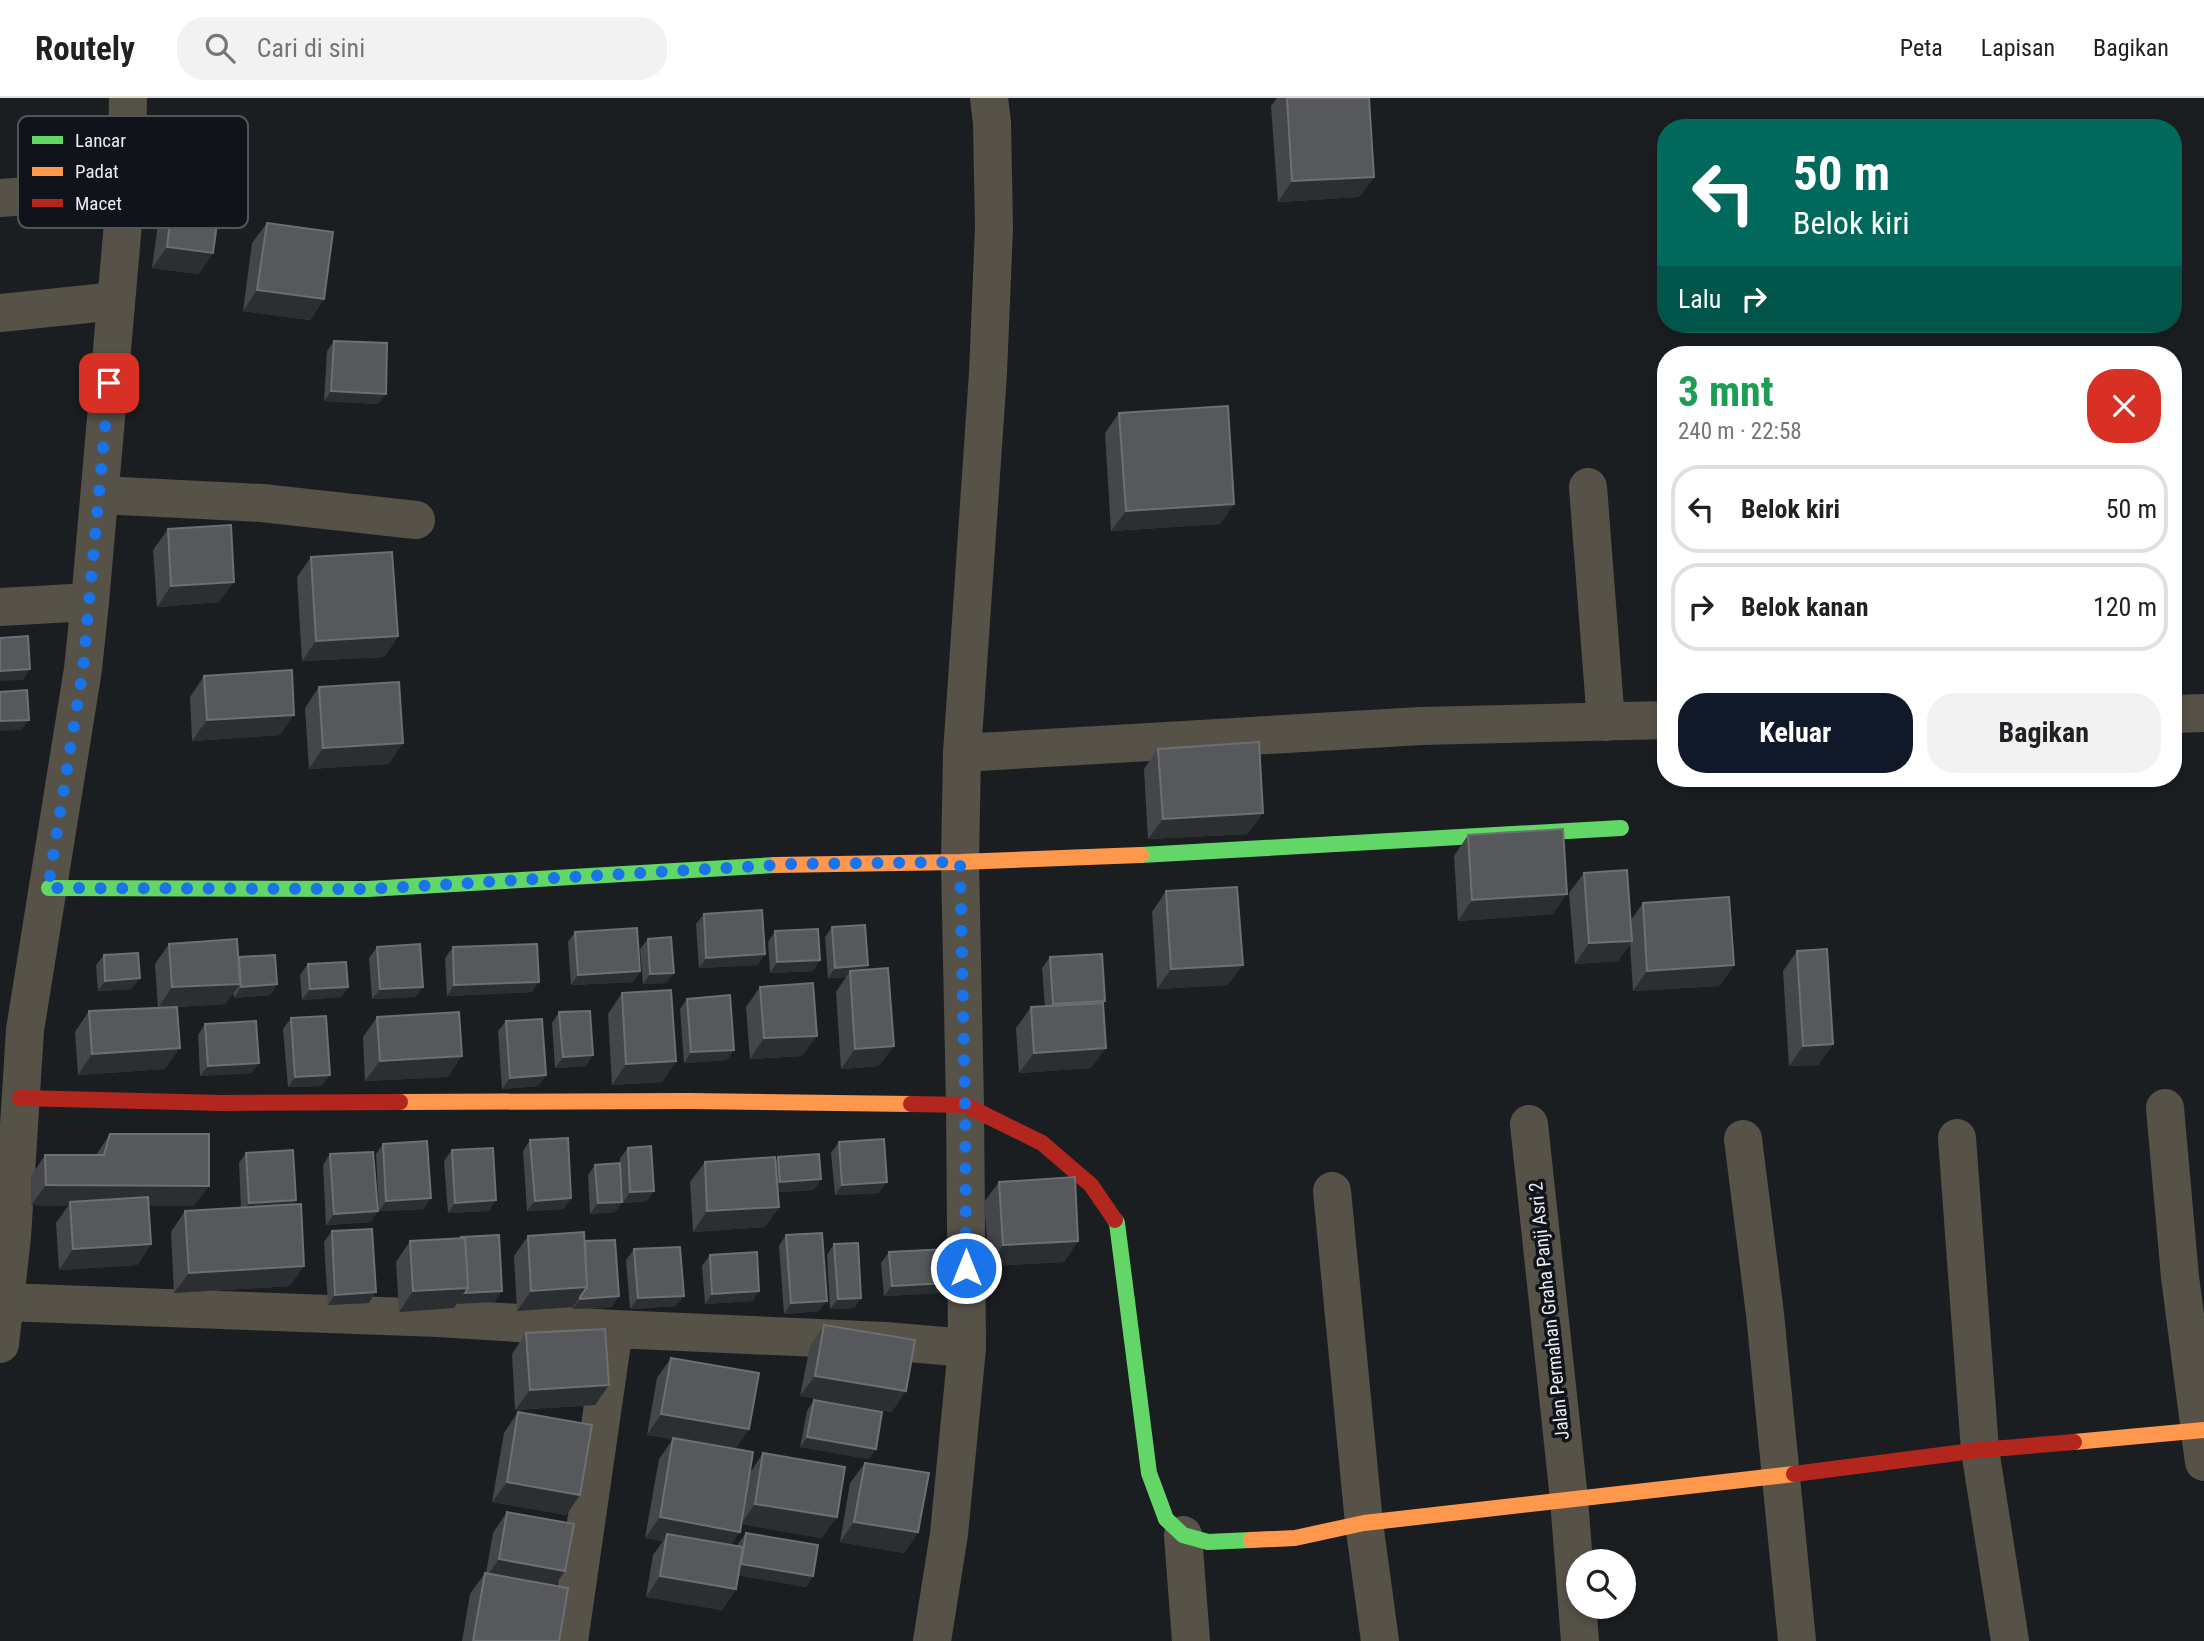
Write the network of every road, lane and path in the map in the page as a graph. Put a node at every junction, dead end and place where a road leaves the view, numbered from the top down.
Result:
1 (128, 98) edge
2 (989, 98) edge
3 (128, 116) edge
4 (18, 197) edge
5 (0, 198) edge
6 (123, 228) edge
7 (116, 301) junction
8 (0, 313) edge
9 (1588, 487) dead end
10 (100, 495) junction
11 (416, 520) dead end
12 (90, 602) junction
13 (0, 607) edge
14 (2204, 713) edge
15 (2182, 714) edge
16 (1657, 720) edge
17 (1606, 722) junction
18 (962, 753) junction
19 (1621, 828) dead end
20 (960, 862) junction
21 (48, 888) junction
22 (20, 1098) junction
23 (965, 1105) junction
24 (2165, 1108) dead end
25 (1529, 1124) dead end
26 (1957, 1138) dead end
27 (1743, 1139) dead end
28 (1332, 1191) dead end
29 (4, 1302) junction
30 (614, 1329) junction
31 (0, 1344) edge
32 (967, 1348) junction
33 (2203, 1440) edge
34 (1980, 1450) junction
35 (1782, 1476) junction
36 (1569, 1499) junction
37 (1364, 1523) junction
38 (1184, 1535) junction
39 (569, 1641) edge
40 (932, 1641) edge
41 (1191, 1641) edge
42 (1380, 1641) edge
43 (1580, 1641) edge
44 (1797, 1641) edge
45 (2010, 1641) edge

1 - 3 street
2 - 18 street
4 - 5 street
6 - 7 street
7 - 8 street
7 - 10 street
9 - 17 street
10 - 11 street
10 - 12 street
12 - 13 street
12 - 21 street
14 - 15 street
16 - 17 street
17 - 18 street
18 - 20 street
19 - 20 street
20 - 21 street
20 - 23 street
21 - 22 street
22 - 23 street
22 - 29 street
23 - 32 street
23 - 38 street
24 - 33 street
25 - 36 street, Jalan Permahan Graha Panji Asri 2
26 - 34 street
27 - 35 street
28 - 37 street
29 - 30 street
29 - 31 street
30 - 32 street
30 - 39 street
32 - 40 street
33 - 34 street
34 - 35 street
34 - 45 street
35 - 36 street
35 - 44 street
36 - 37 street
36 - 43 street, Jalan Permahan Graha Panji Asri 2
37 - 38 street
37 - 42 street
38 - 41 street

